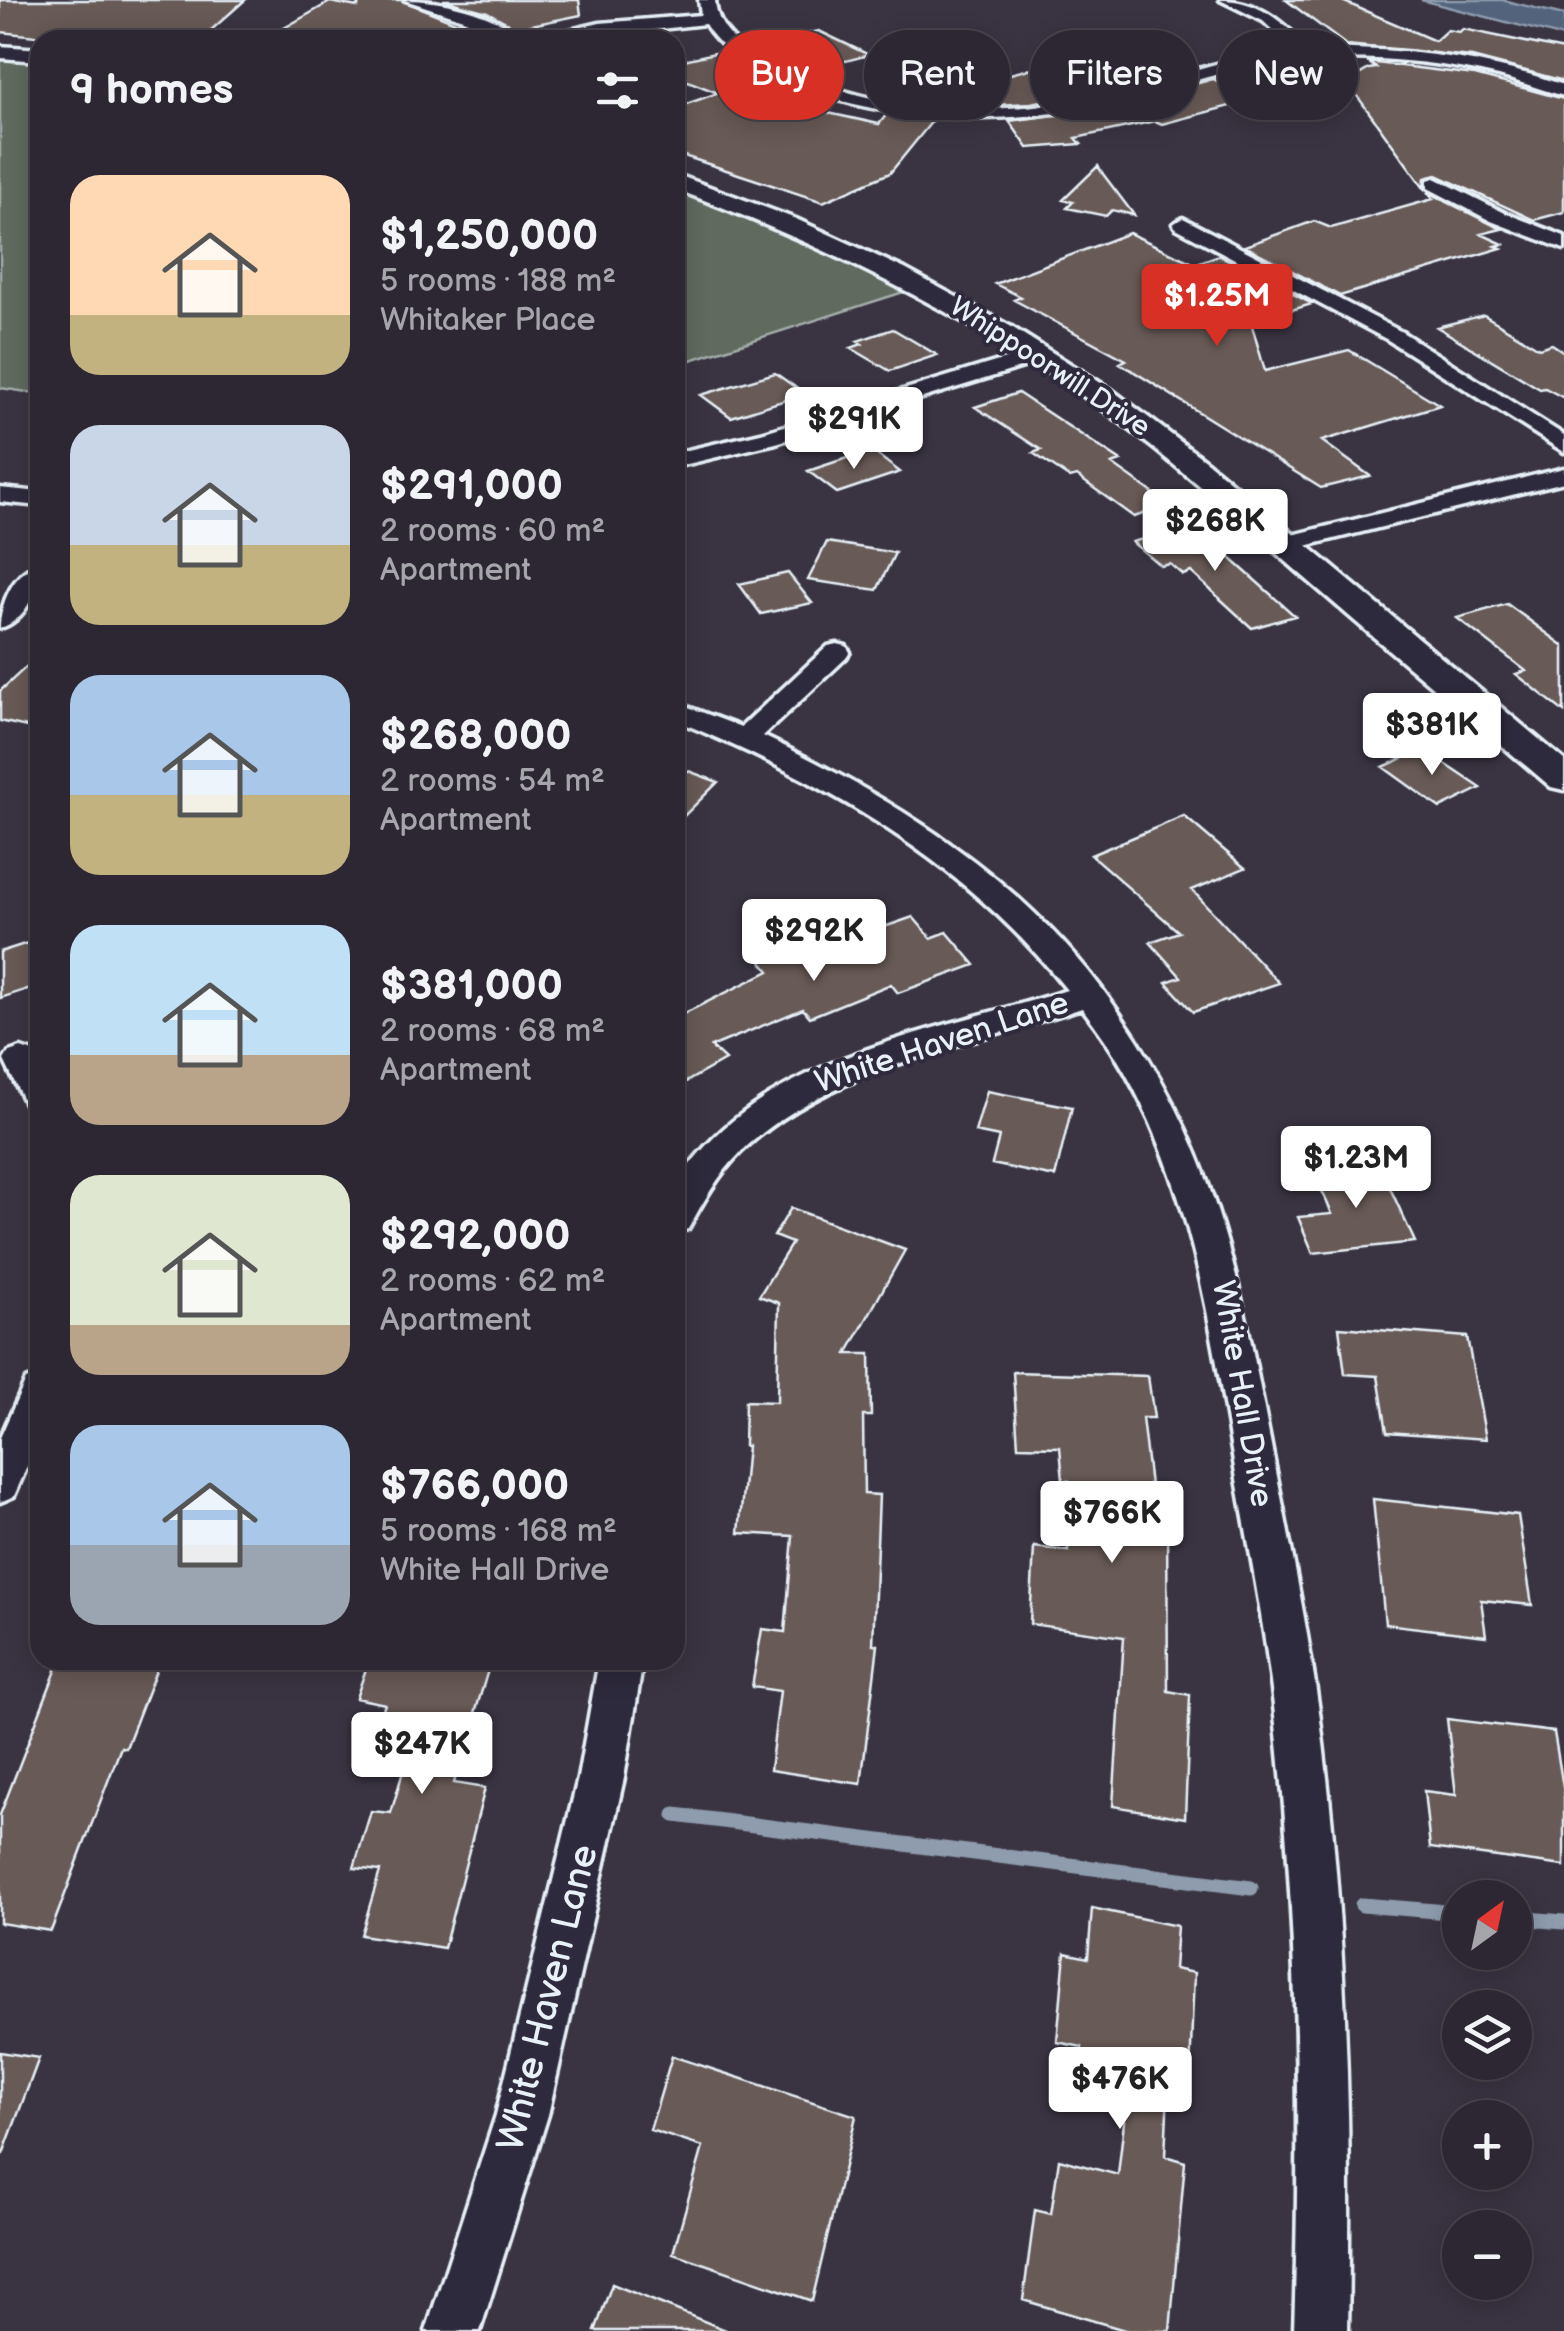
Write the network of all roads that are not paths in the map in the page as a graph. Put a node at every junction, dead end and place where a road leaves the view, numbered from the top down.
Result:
1 (413, 0) edge
2 (707, 0) edge
3 (1228, 0) edge
4 (708, 19) junction
5 (498, 30) edge
6 (589, 30) edge
7 (1282, 30) edge
8 (0, 52) edge
9 (30, 54) edge
10 (1358, 56) edge
11 (1218, 68) edge
12 (1564, 91) edge
13 (1435, 184) dead end
14 (685, 185) edge
15 (1183, 224) dead end
16 (1564, 243) edge
17 (1038, 355) junction
18 (1564, 445) edge
19 (685, 458) edge
20 (1564, 475) edge
21 (0, 495) edge
22 (30, 498) edge
23 (1285, 544) junction
24 (30, 583) edge
25 (0, 620) edge
26 (837, 652) dead end
27 (685, 714) edge
28 (745, 738) junction
29 (1564, 779) edge
30 (1088, 996) junction
31 (685, 1202) edge
32 (30, 1415) edge
33 (0, 1484) edge
34 (620, 1670) edge
35 (453, 2331) edge
36 (1320, 2331) edge

1 - 5 street
2 - 4 street
3 - 7 street
4 - 6 street
4 - 11 street
8 - 9 street
10 - 12 street
13 - 16 street
14 - 17 street, Whippoorwill Drive
15 - 18 street
17 - 19 street
17 - 23 street, Whippoorwill Drive
20 - 23 street
21 - 22 street
23 - 29 street, Whippoorwill Drive
24 - 25 street
26 - 28 street
27 - 28 street, White Hall Drive
28 - 30 street, White Hall Drive
30 - 31 street, White Haven Lane
30 - 36 street, White Hall Drive
32 - 33 street
34 - 35 street, White Haven Lane

